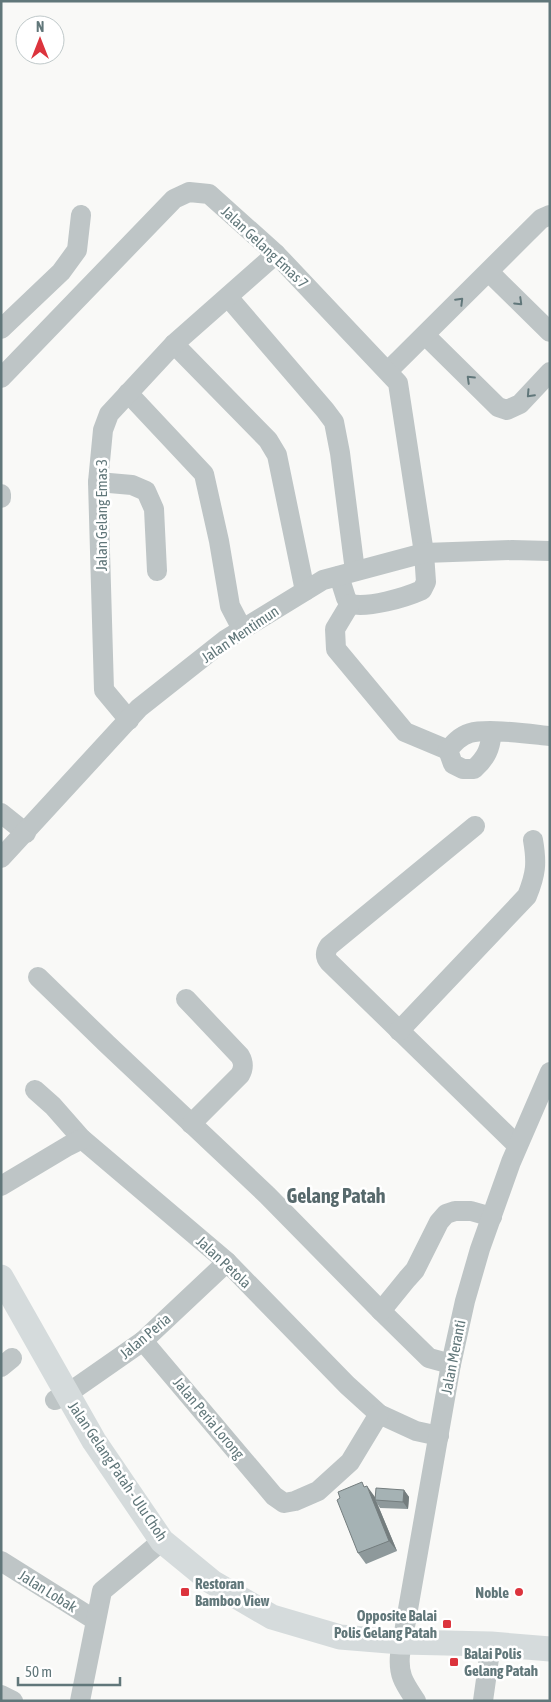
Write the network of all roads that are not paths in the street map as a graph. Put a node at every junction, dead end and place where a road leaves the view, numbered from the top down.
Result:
1 (81, 215) dead end
2 (550, 215) edge
3 (276, 254) junction
4 (489, 272) junction
5 (228, 297) junction
6 (1, 328) edge
7 (550, 332) edge
8 (425, 335) junction
9 (174, 344) junction
10 (388, 372) junction
11 (550, 372) edge
12 (1, 378) edge
13 (128, 393) junction
14 (98, 482) junction
15 (1, 494) edge
16 (1, 498) edge
17 (550, 551) edge
18 (424, 553) junction
19 (157, 571) dead end
20 (347, 574) junction
21 (305, 591) junction
22 (350, 604) junction
23 (242, 630) junction
24 (129, 720) junction
25 (492, 732) junction
26 (550, 736) edge
27 (448, 750) junction
28 (1, 813) edge
29 (476, 826) dead end
30 (26, 833) junction
31 (533, 840) dead end
32 (1, 858) edge
33 (38, 977) dead end
34 (186, 999) dead end
35 (399, 1031) junction
36 (550, 1072) edge
37 (35, 1090) dead end
38 (191, 1124) junction
39 (82, 1139) junction
40 (517, 1145) junction
41 (1, 1186) edge
42 (492, 1217) junction
43 (227, 1262) junction
44 (1, 1277) edge
45 (1, 1301) edge
46 (381, 1311) junction
47 (143, 1341) junction
48 (451, 1364) junction
49 (61, 1397) junction
50 (379, 1414) junction
51 (439, 1436) junction
52 (157, 1546) junction
53 (1, 1561) edge
54 (95, 1620) junction
55 (401, 1648) junction
56 (490, 1649) junction
57 (550, 1649) edge
58 (550, 1660) edge
59 (1, 1695) edge
60 (13, 1701) edge
61 (80, 1701) edge
62 (416, 1701) edge
63 (483, 1701) edge

1 - 6 street
2 - 4 street
3 - 5 street, Jalan Gelang Emas 3
3 - 10 street, Jalan Gelang Emas 7
3 - 12 street, Jalan Gelang Emas 7
4 -> 7 street
8 -> 4 street
5 - 9 street, Jalan Gelang Emas 3
5 - 20 street
8 - 10 street
11 -> 8 street
9 - 13 street, Jalan Gelang Emas 3
9 - 21 street
10 - 18 street, Jalan Gelang Emas 7
13 - 14 street, Jalan Gelang Emas 3
13 - 23 street
14 - 19 street
14 - 24 street, Jalan Gelang Emas 3
15 - 16 street
17 - 18 street, Jalan Mentimun
18 - 20 street, Jalan Mentimun
18 - 22 street, Jalan Gelang Emas 7
20 - 21 street, Jalan Mentimun
20 - 22 street
21 - 23 street, Jalan Mentimun
22 - 27 street
23 - 24 street, Jalan Mentimun
24 - 30 street, Jalan Mentimun
25 - 26 street
25 - 27 street
25 - 27 street
28 - 30 street
29 - 35 street
30 - 32 street, Jalan Mentimun
31 - 35 street
33 - 38 street
34 - 38 street
35 - 40 street
36 - 40 street, Jalan Meranti
37 - 39 street, Jalan Petola
38 - 46 street
39 - 41 street
39 - 43 street, Jalan Petola
40 - 42 street, Jalan Meranti
42 - 46 street
42 - 48 street, Jalan Meranti
43 - 47 street, Jalan Peria
43 - 50 street, Jalan Petola
44 - 49 main road, Jalan Gelang Patah - Ulu Choh
45 - 49 main road, Jalan Gelang Patah - Ulu Choh
46 - 48 street
47 - 49 street, Jalan Peria
47 - 50 street, Jalan Peria Lorong
48 - 51 street, Jalan Meranti
49 - 52 main road, Jalan Gelang Patah - Ulu Choh
50 - 51 street, Jalan Petola
51 - 55 street, Jalan Meranti
52 - 54 street
52 - 55 main road, Jalan Gelang Patah - Ulu Choh
53 - 54 street, Jalan Lobak
54 - 61 street
55 - 56 main road, Jalan Gelang Patah - Ulu Choh
55 - 62 street, Jalan Meranti
56 - 57 main road, Jalan Gelang Patah - Ulu Choh
56 - 58 main road, Jalan Gelang Patah - Ulu Choh
56 - 63 street
59 - 60 street

